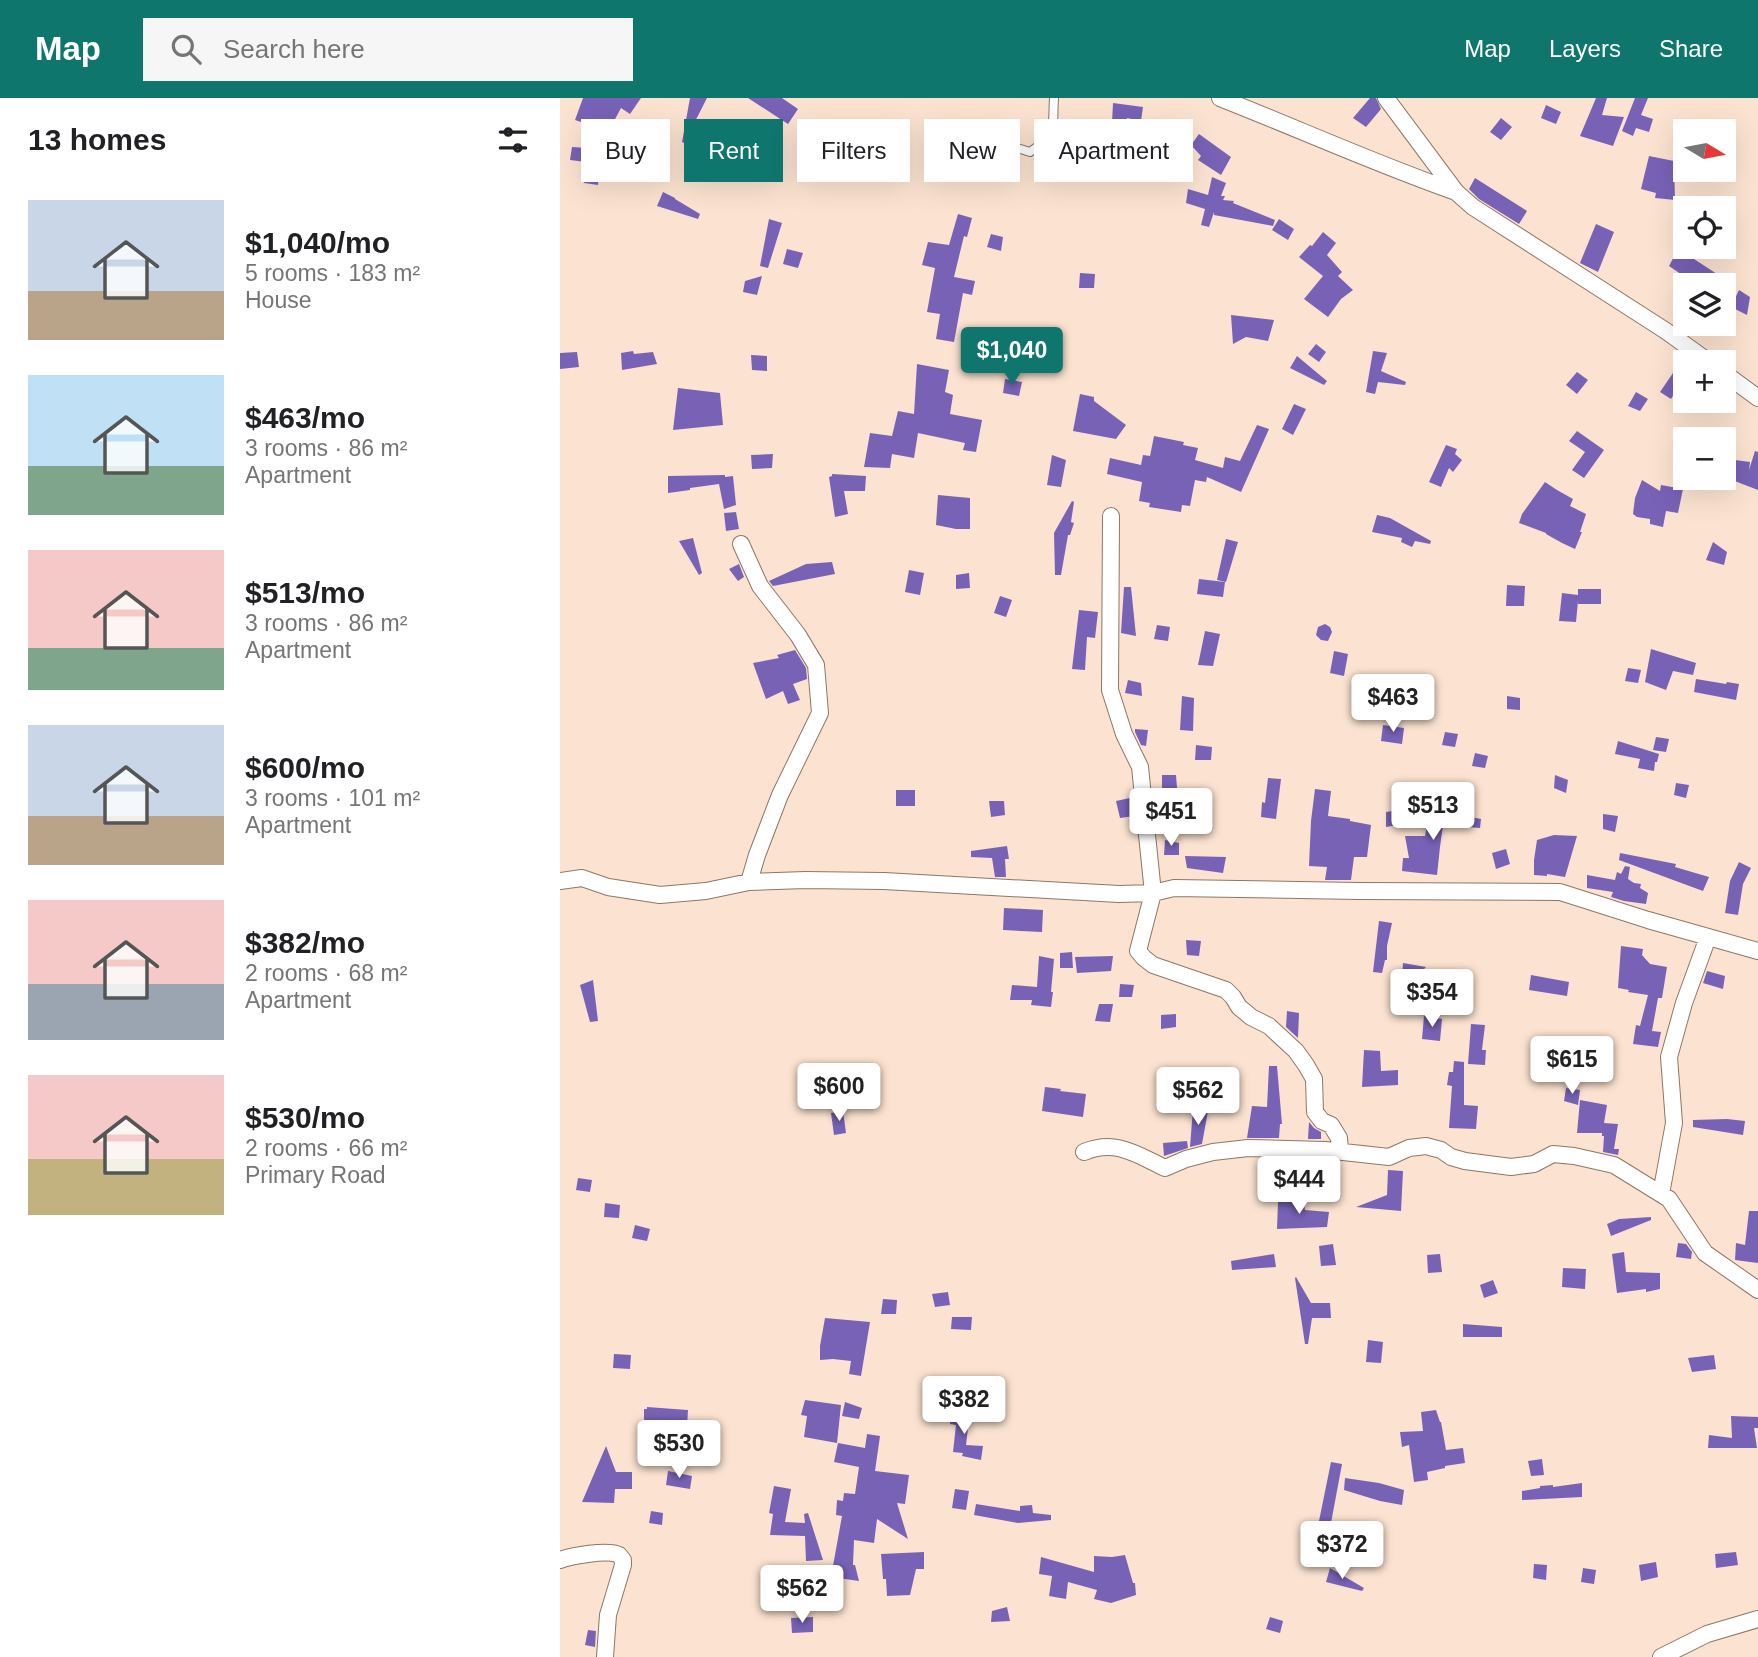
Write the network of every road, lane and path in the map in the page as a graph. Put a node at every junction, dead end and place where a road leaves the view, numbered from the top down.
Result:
1 (1054, 98) edge
2 (1220, 98) edge
3 (1386, 98) edge
4 (1020, 149) edge
5 (1456, 192) junction
6 (1692, 350) edge
7 (1736, 382) edge
8 (1758, 398) edge
9 (1111, 516) dead end
10 (741, 544) dead end
11 (560, 881) edge
12 (749, 882) junction
13 (1153, 893) junction
14 (1708, 937) junction
15 (1758, 951) edge
16 (1340, 1151) junction
17 (1084, 1153) dead end
18 (1661, 1194) junction
19 (1758, 1290) edge
20 (560, 1560) edge
21 (1758, 1619) edge
22 (605, 1657) edge
23 (1661, 1657) edge

1 - 4 lane
2 - 5 street
3 - 5 street
5 - 6 street
7 - 8 street
9 - 13 street
10 - 12 street
11 - 12 street
12 - 13 street
13 - 14 street
13 - 16 street
14 - 15 street
14 - 18 street
16 - 17 street
16 - 18 street
18 - 19 street
20 - 22 street
21 - 23 street

